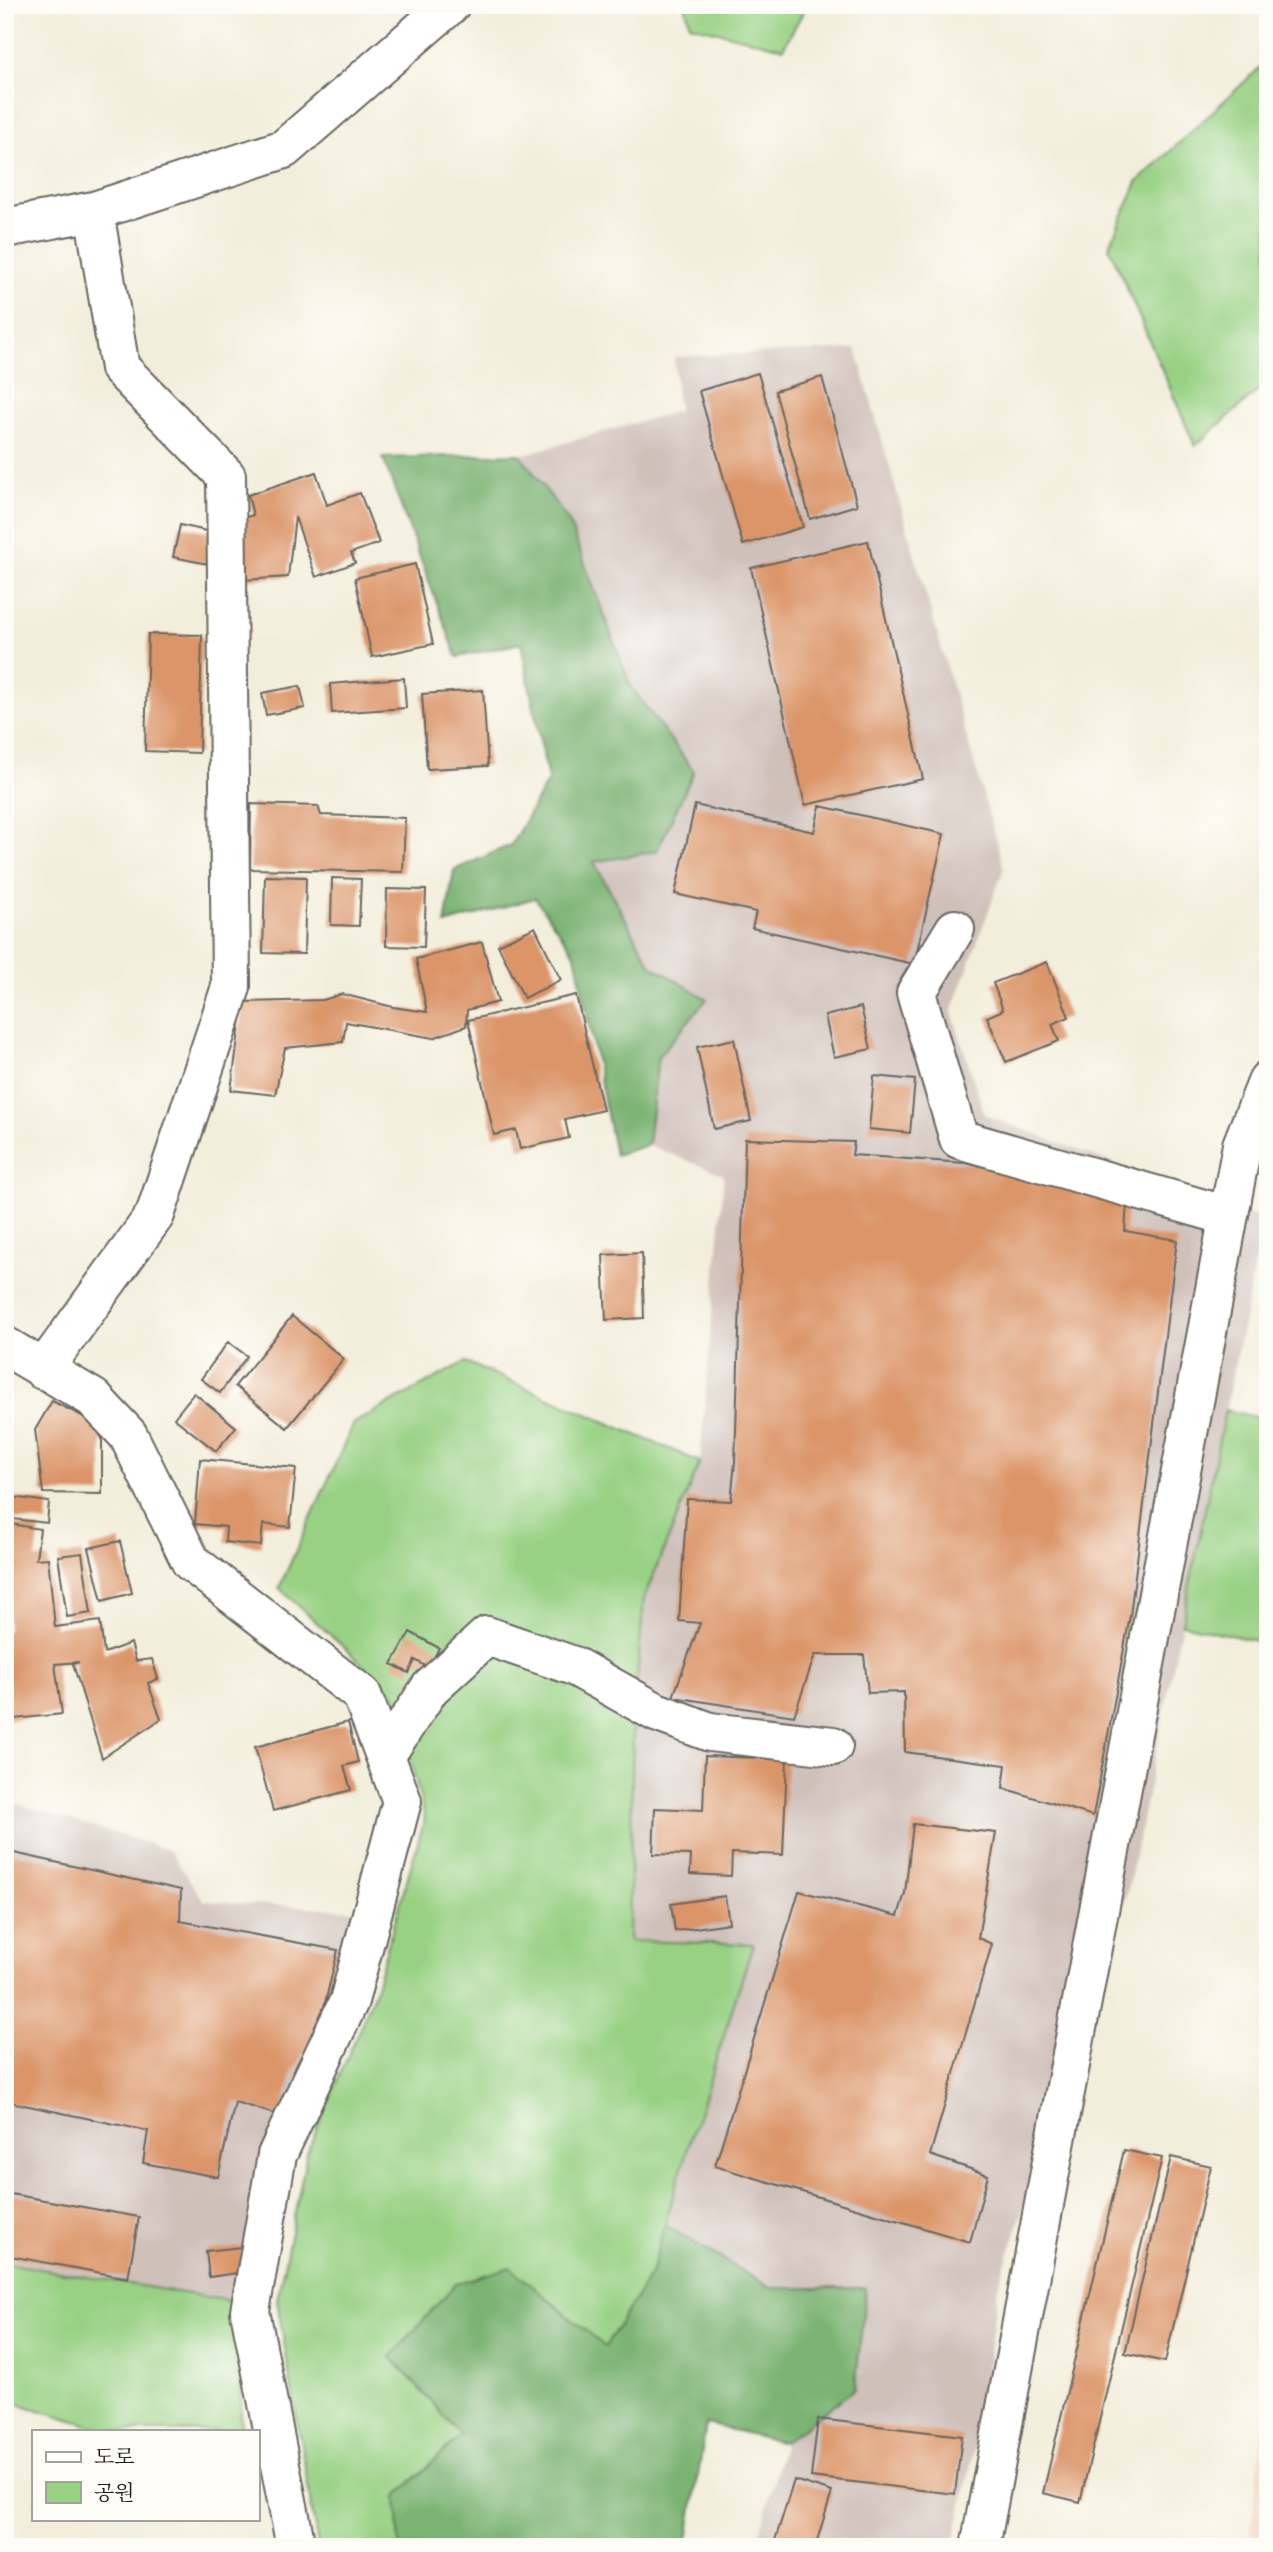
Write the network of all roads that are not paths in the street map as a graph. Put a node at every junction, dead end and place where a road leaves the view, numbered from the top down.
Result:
1 (450, 5) edge
2 (94, 211) junction
3 (5, 228) edge
4 (955, 929) dead end
5 (1268, 1080) edge
6 (1228, 1216) junction
7 (5, 1346) edge
8 (43, 1370) junction
9 (833, 1746) dead end
10 (385, 1756) junction
11 (296, 2547) edge
12 (980, 2547) edge

1 - 2 street
2 - 3 street
2 - 8 street
4 - 6 street
5 - 6 street
6 - 12 street
7 - 8 street
8 - 10 street
9 - 10 street
10 - 11 street

